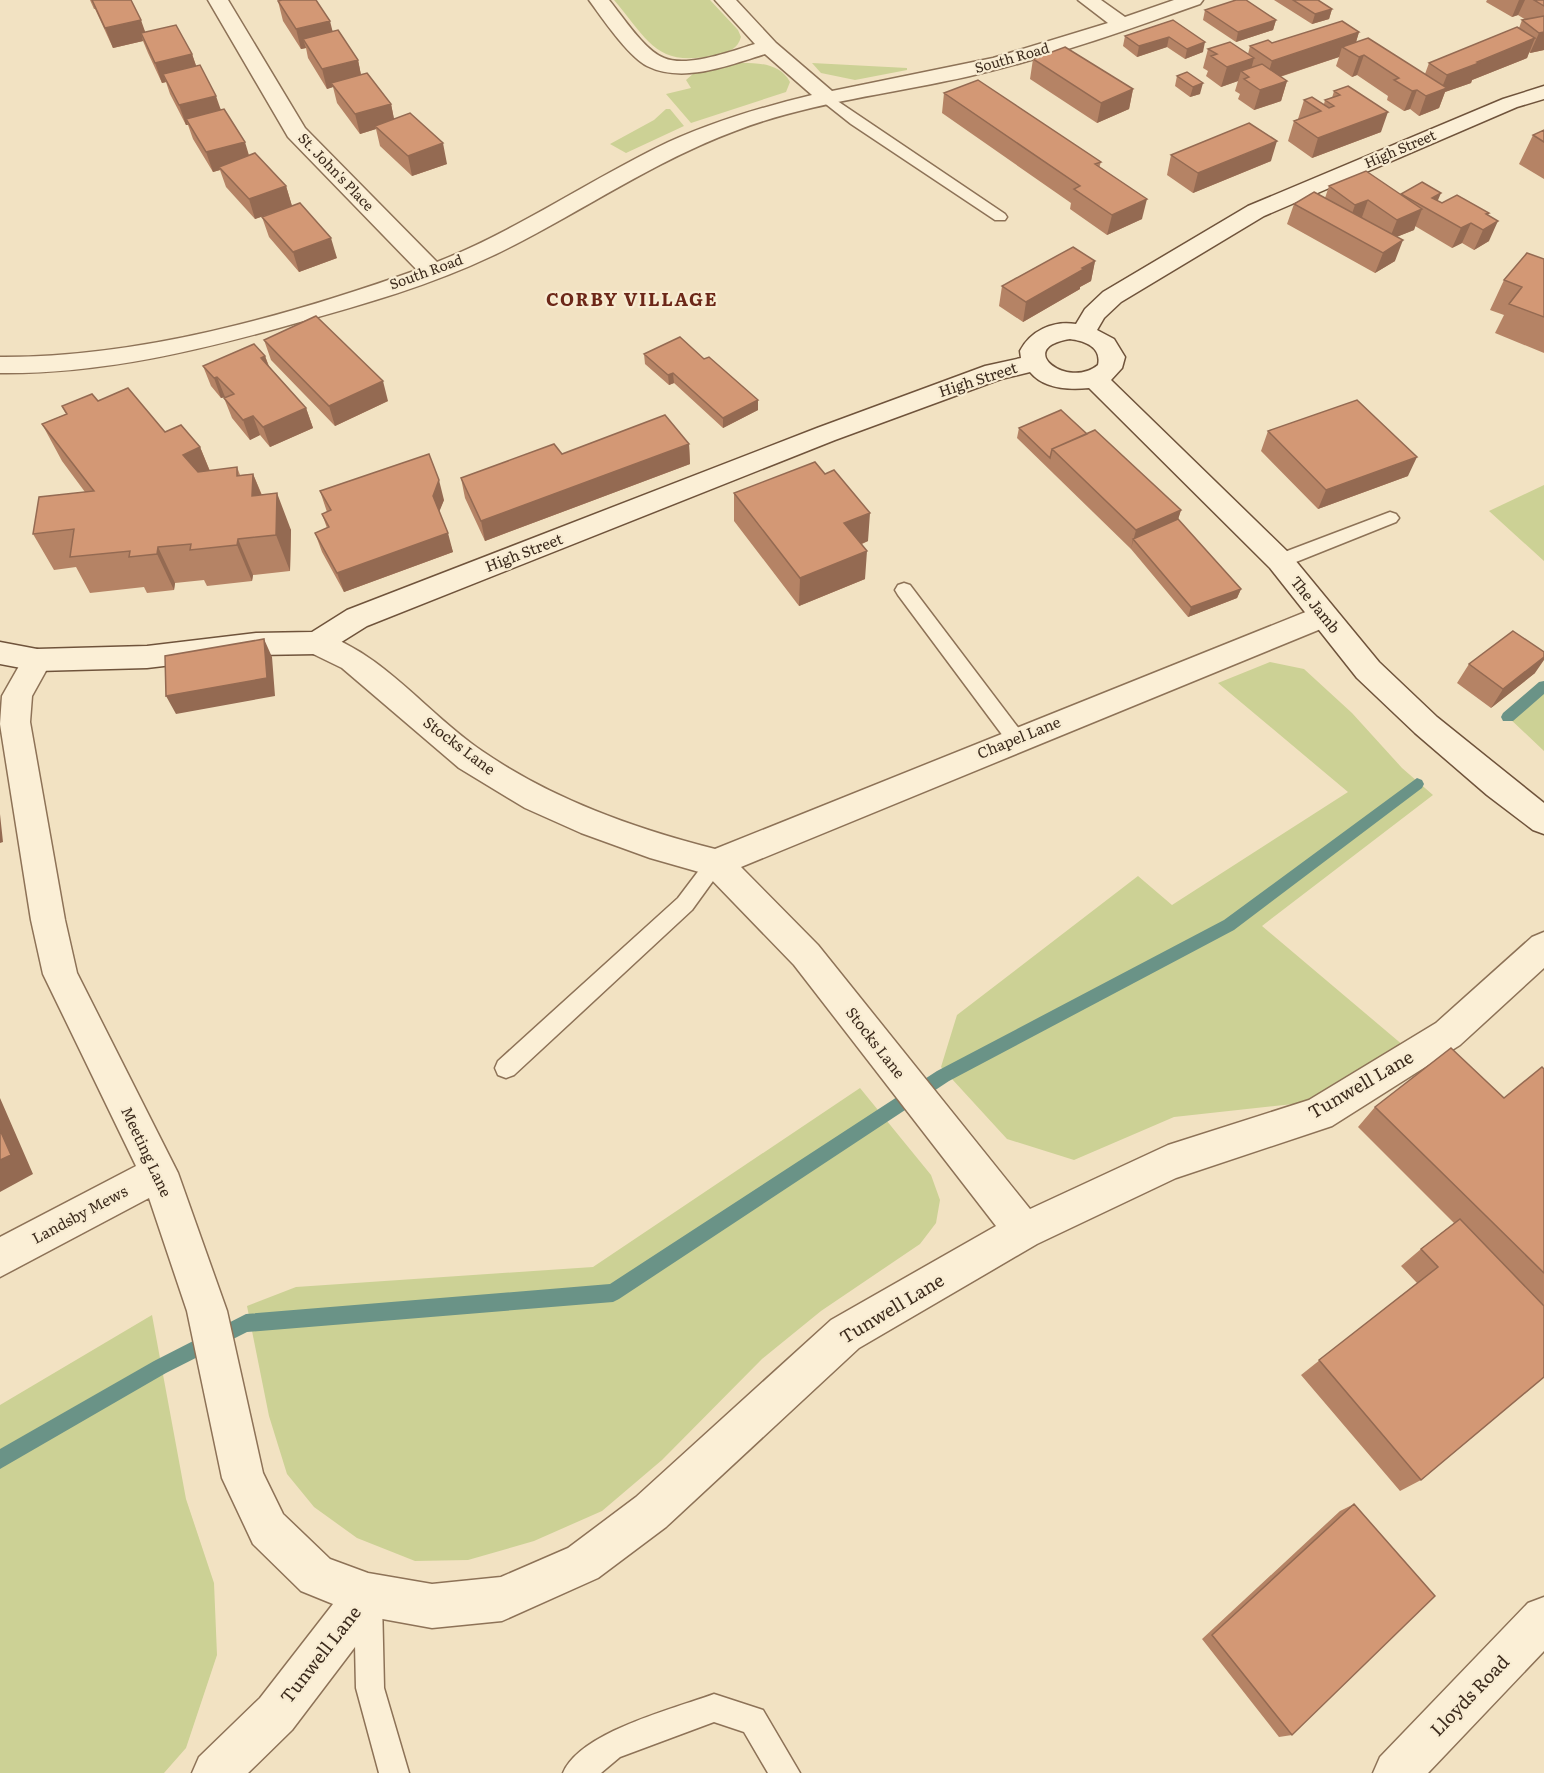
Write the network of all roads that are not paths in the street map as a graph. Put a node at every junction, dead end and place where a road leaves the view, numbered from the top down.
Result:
1 (218, 0) edge
2 (599, 0) edge
3 (725, 0) edge
4 (1088, 0) edge
5 (1193, 0) edge
6 (1123, 25) junction
7 (769, 47) junction
8 (1544, 92) edge
9 (827, 98) junction
10 (1000, 217) dead end
11 (432, 271) junction
12 (1083, 333) junction
13 (1035, 363) junction
14 (0, 365) edge
15 (1095, 379) junction
16 (1390, 518) dead end
17 (1280, 561) junction
18 (904, 590) dead end
19 (1323, 616) junction
20 (317, 643) junction
21 (0, 653) edge
22 (37, 660) junction
23 (1016, 739) junction
24 (1544, 821) edge
25 (716, 862) junction
26 (1544, 947) edge
27 (506, 1068) dead end
28 (159, 1173) junction
29 (1024, 1231) junction
30 (0, 1258) edge
31 (368, 1595) junction
32 (1544, 1619) edge
33 (216, 1773) edge
34 (394, 1773) edge
35 (578, 1773) edge
36 (785, 1773) edge
37 (1396, 1773) edge

1 - 11 street, St. John's Place
2 - 7 street
3 - 7 street
4 - 6 street
5 - 6 street, South Road
6 - 9 street, South Road
7 - 9 street
8 - 12 street, High Street
9 - 10 lane
9 - 11 street, South Road
11 - 14 street, South Road
12 - 13 street
12 - 15 street
13 - 15 street
13 - 20 street, High Street
15 - 17 street, The Jamb
16 - 17 lane
17 - 19 street, The Jamb
18 - 23 lane
19 - 23 street, Chapel Lane
19 - 24 street, The Jamb
20 - 22 street
20 - 25 street, Stocks Lane
21 - 22 street
22 - 28 street, Meeting Lane
23 - 25 street, Chapel Lane
25 - 27 lane
25 - 29 street, Stocks Lane
26 - 29 street, Tunwell Lane
28 - 30 street, Landsby Mews
28 - 31 street, Meeting Lane
29 - 31 street, Tunwell Lane
31 - 33 street, Tunwell Lane
31 - 34 lane
32 - 37 street, Lloyds Road
35 - 36 lane

